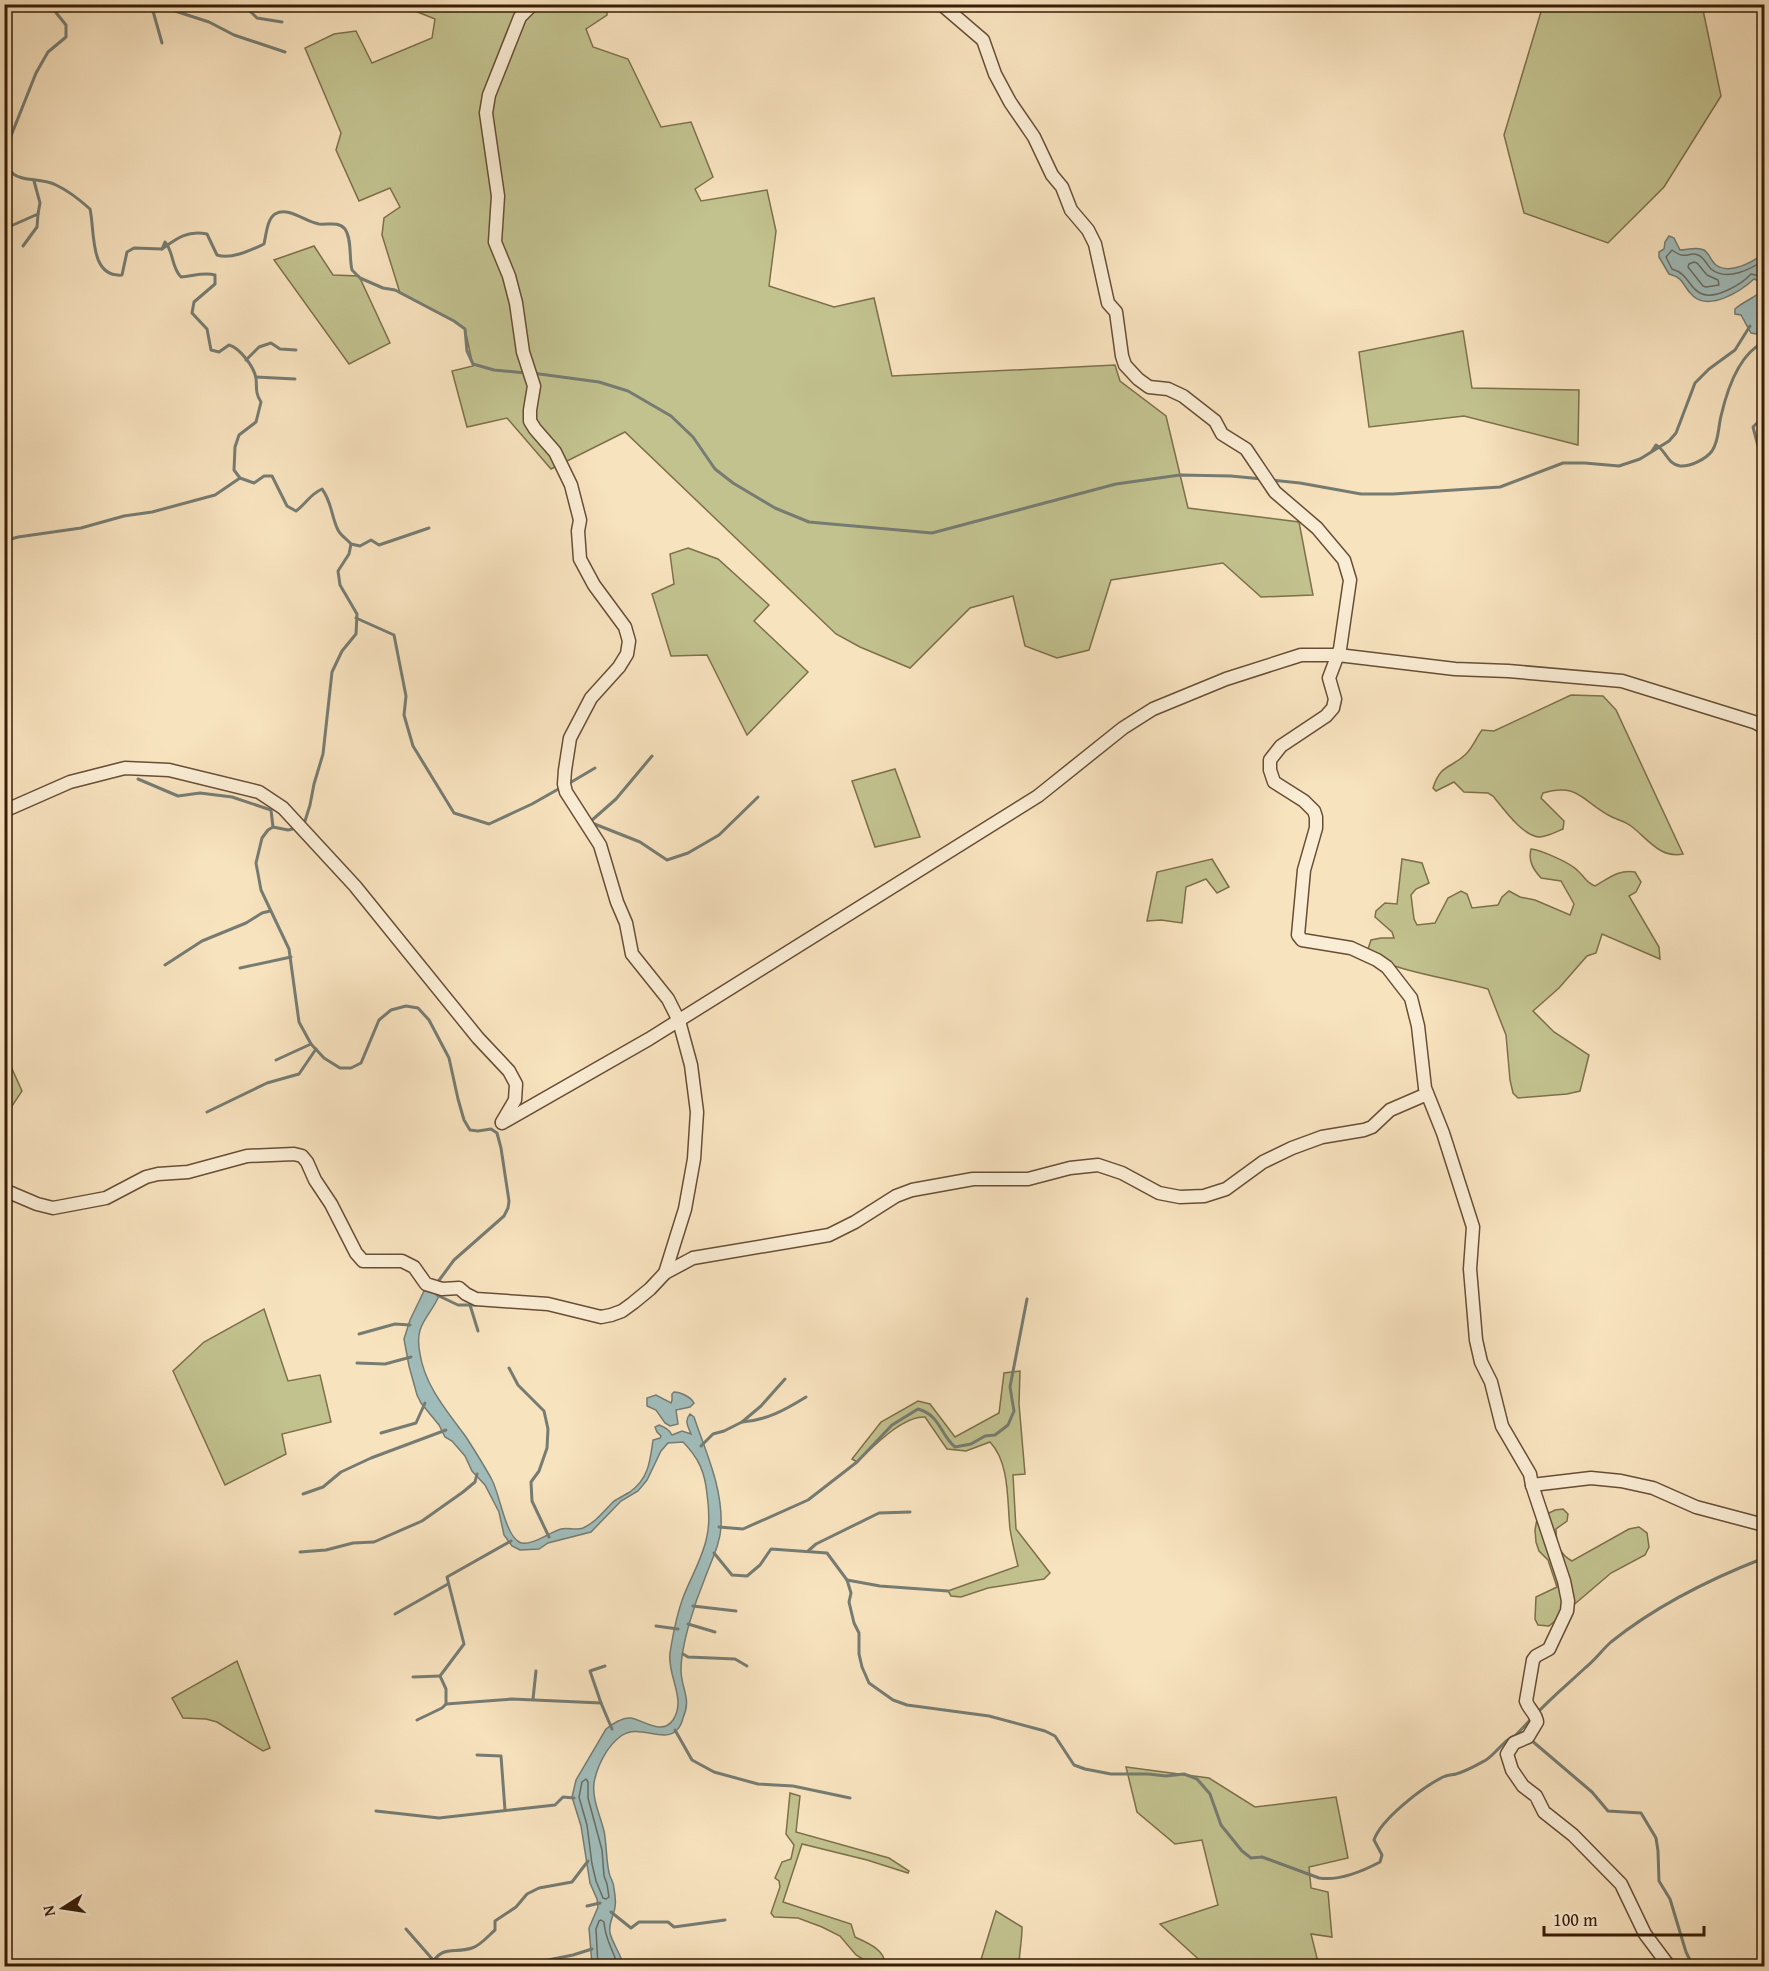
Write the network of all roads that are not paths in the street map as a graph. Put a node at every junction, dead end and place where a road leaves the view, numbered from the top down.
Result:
1 (533, 4) edge
2 (941, 4) edge
3 (1338, 655) junction
4 (1764, 727) edge
5 (4, 811) edge
6 (679, 1021) junction
7 (1427, 1094) junction
8 (4, 1190) edge
9 (665, 1273) junction
10 (1532, 1485) junction
11 (1764, 1525) edge
12 (1669, 1966) edge

1 - 6 street
2 - 3 street
3 - 4 street
3 - 6 street
3 - 7 street
5 - 6 street
6 - 9 street
7 - 9 street
7 - 10 street
8 - 9 street
10 - 11 street
10 - 12 street

